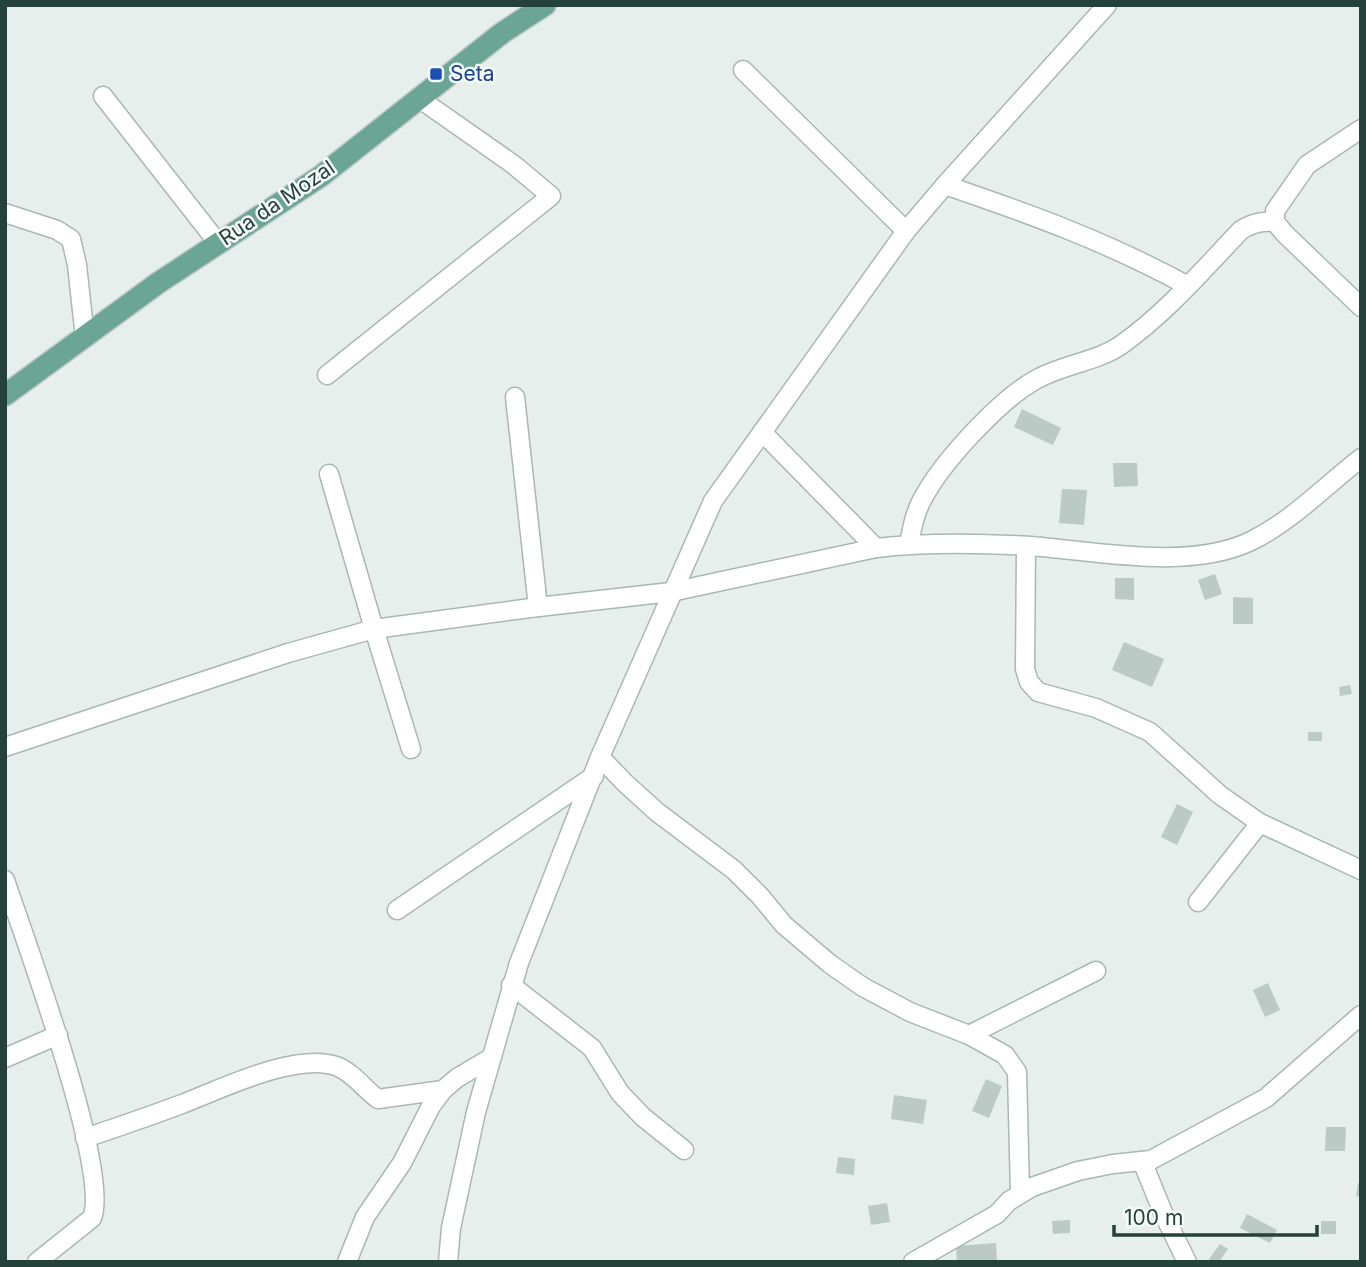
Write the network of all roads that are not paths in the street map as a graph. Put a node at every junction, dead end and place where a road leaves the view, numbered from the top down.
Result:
1 (545, 5) edge
2 (1107, 5) edge
3 (743, 70) dead end
4 (103, 96) dead end
5 (420, 99) junction
6 (1361, 130) edge
7 (944, 185) junction
8 (5, 214) edge
9 (1275, 222) junction
10 (906, 231) junction
11 (218, 243) junction
12 (1188, 286) junction
13 (1361, 307) edge
14 (85, 338) junction
15 (327, 374) dead end
16 (5, 395) edge
17 (515, 397) dead end
18 (762, 432) junction
19 (1361, 458) edge
20 (329, 474) dead end
21 (909, 544) junction
22 (1026, 546) junction
23 (876, 548) junction
24 (671, 592) junction
25 (538, 607) junction
26 (374, 629) junction
27 (5, 747) edge
28 (411, 749) dead end
29 (600, 757) junction
30 (594, 776) junction
31 (1260, 823) junction
32 (1361, 870) edge
33 (5, 880) edge
34 (1198, 902) dead end
35 (397, 910) dead end
36 (1096, 971) dead end
37 (511, 985) junction
38 (1361, 1015) edge
39 (58, 1035) junction
40 (969, 1035) junction
41 (5, 1058) edge
42 (489, 1059) junction
43 (443, 1090) junction
44 (85, 1138) junction
45 (684, 1150) dead end
46 (1142, 1161) junction
47 (1020, 1193) junction
48 (943, 1253) edge
49 (37, 1262) edge
50 (347, 1262) edge
51 (448, 1262) edge
52 (913, 1262) edge
53 (1187, 1262) edge

1 - 5 main road, Rua da Mozal
2 - 7 street
3 - 10 street
4 - 11 street
5 - 11 main road, Rua da Mozal
5 - 15 street
6 - 9 street
7 - 10 street
7 - 12 street
8 - 14 street
9 - 12 street
9 - 13 street
10 - 18 street
11 - 14 main road, Rua da Mozal
12 - 21 street
14 - 16 main road, Rua da Mozal
17 - 25 street
18 - 23 street
18 - 24 street
19 - 22 street
20 - 26 street
21 - 22 street
21 - 23 street
22 - 31 street
23 - 24 street
24 - 25 street
24 - 29 street
25 - 26 street
26 - 27 street
26 - 28 street
29 - 30 street
29 - 40 street
30 - 35 street
30 - 37 street
31 - 32 street
31 - 34 street
33 - 39 street
36 - 40 street
37 - 42 street
37 - 45 street
38 - 46 street
39 - 41 street
39 - 44 street
40 - 47 street
42 - 43 street
42 - 51 street
43 - 44 street
43 - 50 street
44 - 49 street
46 - 47 street
46 - 53 street
47 - 48 street
48 - 52 street

